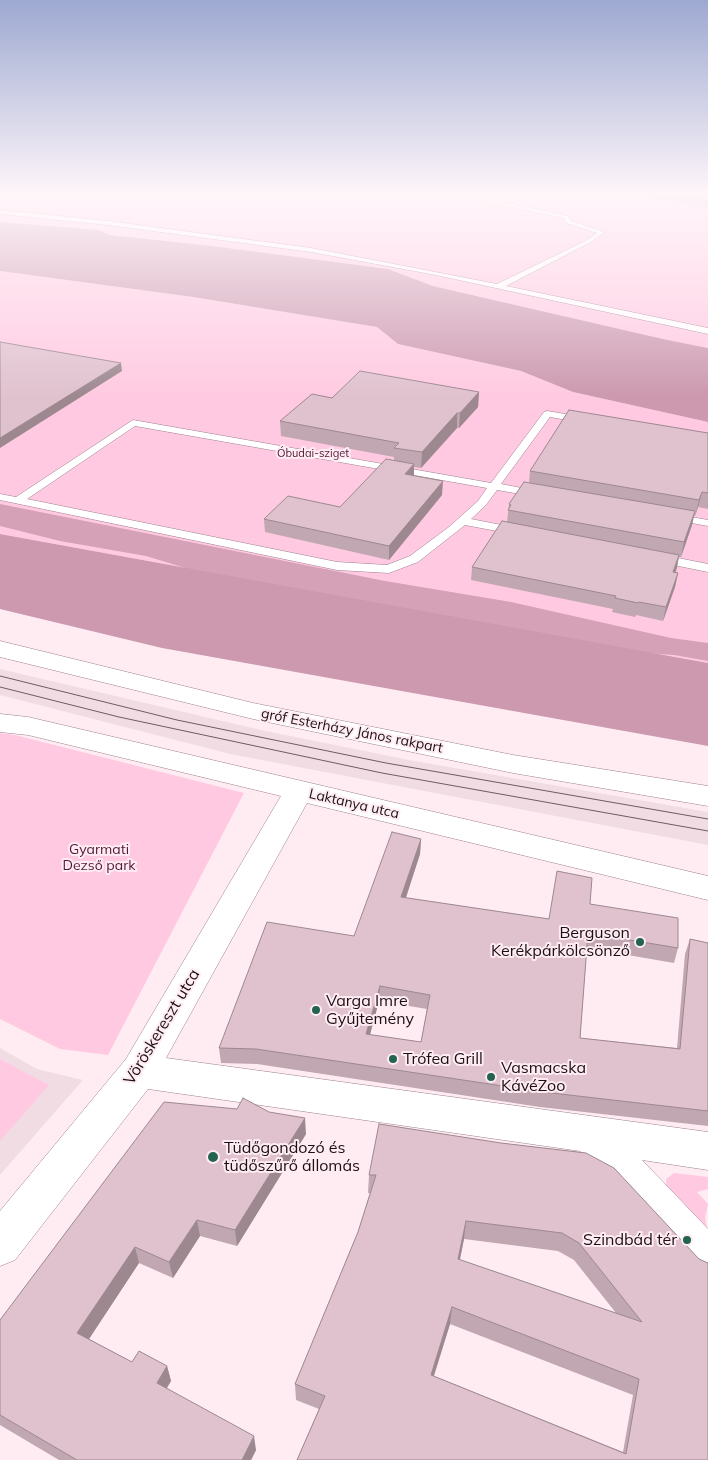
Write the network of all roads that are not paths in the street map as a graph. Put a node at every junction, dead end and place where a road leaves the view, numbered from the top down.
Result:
1 (367, 261) edge
2 (549, 261) edge
3 (499, 286) junction
4 (708, 330) edge
5 (591, 422) edge
6 (495, 487) junction
7 (553, 496) edge
8 (0, 497) edge
9 (17, 501) junction
10 (660, 514) edge
11 (463, 521) junction
12 (708, 523) edge
13 (529, 533) edge
14 (644, 555) edge
15 (708, 568) edge
16 (0, 649) edge
17 (0, 724) edge
18 (299, 791) junction
19 (708, 796) edge
20 (708, 888) edge
21 (139, 1071) junction
22 (591, 1134) junction
23 (708, 1151) edge
24 (0, 1245) edge
25 (708, 1260) edge

1 - 3 lane
2 - 3 lane
3 - 4 lane
5 - 6 lane
6 - 7 lane
6 - 9 lane
6 - 11 lane
8 - 9 lane
9 - 11 lane
10 - 12 lane
11 - 13 lane
14 - 15 lane
16 - 19 street, gróf Esterházy János rakpart
17 - 18 street, Laktanya utca
18 - 20 street, Laktanya utca
18 - 21 street, Vöröskereszt utca
21 - 22 street
21 - 24 street, Vöröskereszt utca
22 - 23 street
22 - 25 street

